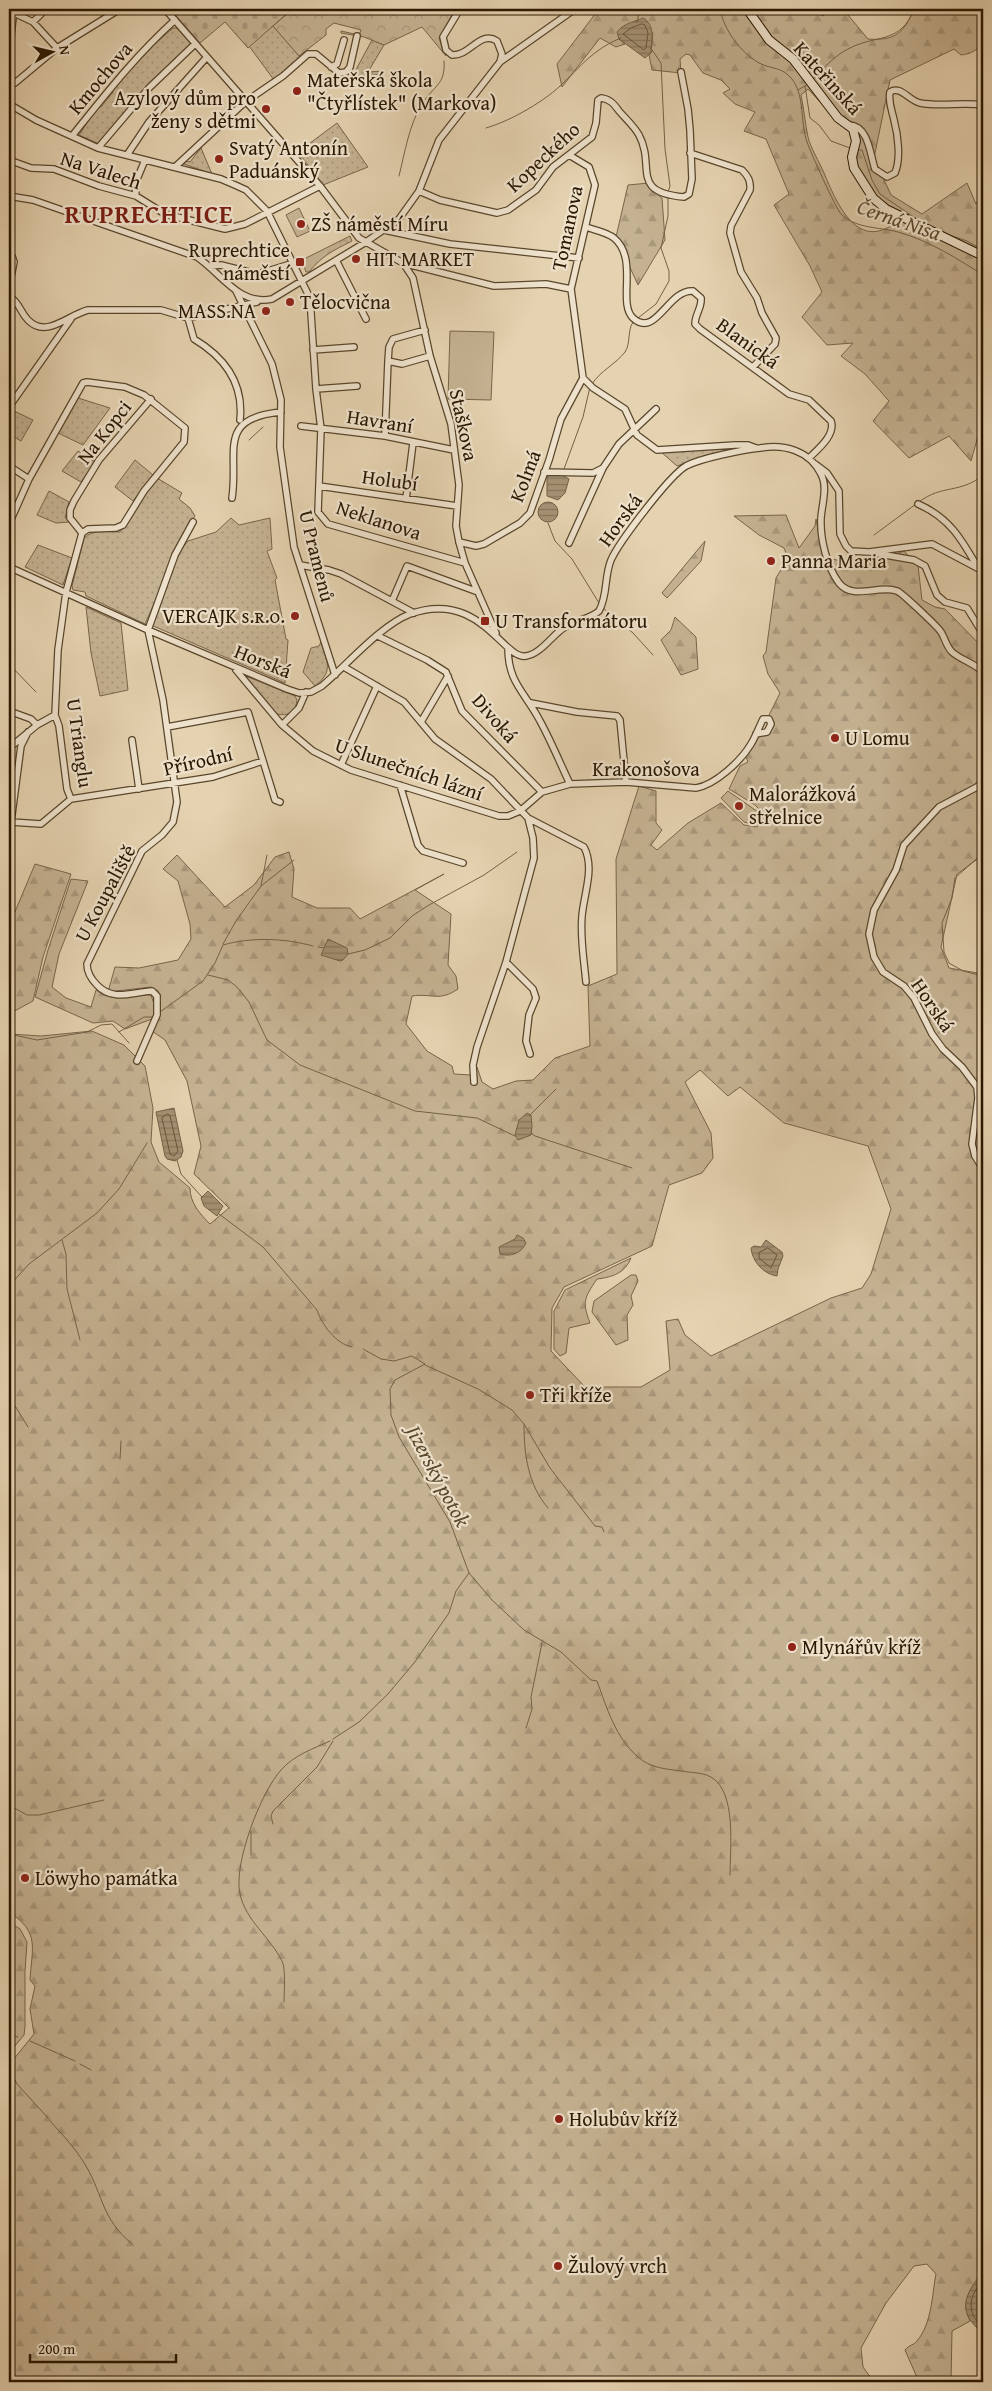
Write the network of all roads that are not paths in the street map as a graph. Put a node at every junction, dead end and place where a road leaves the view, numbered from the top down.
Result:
1 (46, 9) edge
2 (120, 9) edge
3 (165, 9) edge
4 (460, 9) edge
5 (575, 9) edge
6 (747, 9) edge
7 (14, 11) edge
8 (175, 20) junction
9 (33, 22) junction
10 (357, 36) dead end
11 (344, 40) dead end
12 (195, 44) junction
13 (57, 48) junction
14 (9, 54) edge
15 (206, 58) junction
16 (500, 62) junction
17 (331, 67) junction
18 (680, 72) dead end
19 (15, 84) dead end
20 (245, 102) junction
21 (9, 104) edge
22 (983, 105) edge
23 (848, 125) junction
24 (72, 136) junction
25 (98, 148) junction
26 (690, 153) junction
27 (127, 155) junction
28 (569, 155) junction
29 (9, 160) edge
30 (145, 160) junction
31 (175, 167) junction
32 (320, 186) junction
33 (9, 190) edge
34 (419, 191) junction
35 (9, 196) edge
36 (16, 196) junction
37 (136, 196) junction
38 (267, 212) junction
39 (586, 227) junction
40 (384, 230) junction
41 (366, 242) junction
42 (9, 256) edge
43 (983, 256) edge
44 (579, 258) junction
45 (336, 260) junction
46 (294, 262) junction
47 (403, 263) junction
48 (211, 266) junction
49 (302, 281) junction
50 (9, 287) edge
51 (571, 289) junction
52 (236, 290) junction
53 (9, 296) edge
54 (259, 302) junction
55 (244, 305) junction
56 (73, 316) junction
57 (188, 318) junction
58 (366, 319) dead end
59 (49, 328) junction
60 (424, 330) junction
61 (57, 337) junction
62 (354, 347) dead end
63 (313, 350) junction
64 (430, 356) junction
65 (388, 361) junction
66 (753, 366) junction
67 (584, 378) junction
68 (357, 386) dead end
69 (316, 389) junction
70 (151, 399) junction
71 (9, 407) edge
72 (656, 409) dead end
73 (281, 412) junction
74 (240, 420) dead end
75 (302, 426) dead end
76 (321, 429) junction
77 (633, 429) junction
78 (385, 436) junction
79 (413, 443) junction
80 (756, 448) junction
81 (454, 450) junction
82 (809, 458) junction
83 (814, 464) junction
84 (9, 466) edge
85 (603, 468) junction
86 (544, 472) junction
87 (29, 478) junction
88 (319, 486) junction
89 (232, 498) dead end
90 (406, 499) junction
91 (918, 504) dead end
92 (457, 506) junction
93 (193, 522) dead end
94 (9, 524) edge
95 (82, 533) junction
96 (459, 542) junction
97 (568, 543) dead end
98 (870, 552) junction
99 (465, 563) junction
100 (300, 565) junction
101 (9, 567) edge
102 (981, 570) edge
103 (66, 592) junction
104 (478, 592) junction
105 (392, 601) junction
106 (486, 610) junction
107 (414, 613) junction
108 (480, 621) junction
109 (148, 630) junction
110 (983, 634) edge
111 (496, 635) junction
112 (378, 636) junction
113 (508, 648) junction
114 (344, 667) junction
115 (235, 668) junction
116 (983, 672) edge
117 (335, 674) junction
118 (448, 676) junction
119 (377, 686) junction
120 (306, 692) junction
121 (531, 703) junction
122 (9, 711) edge
123 (55, 715) junction
124 (421, 722) junction
125 (37, 725) junction
126 (282, 725) junction
127 (167, 727) junction
128 (28, 732) junction
129 (756, 734) dead end
130 (132, 740) dead end
131 (9, 748) edge
132 (263, 761) junction
133 (341, 765) junction
134 (983, 780) edge
135 (626, 782) junction
136 (176, 784) junction
137 (570, 784) junction
138 (400, 786) junction
139 (139, 789) junction
140 (542, 792) junction
141 (71, 798) junction
142 (280, 802) dead end
143 (520, 811) junction
144 (528, 818) junction
145 (463, 863) dead end
146 (506, 962) junction
147 (586, 982) dead end
148 (530, 1054) dead end
149 (138, 1060) dead end
150 (474, 1082) dead end
151 (983, 1169) edge

1 - 9 street
2 - 13 street
3 - 8 street
4 - 16 street
5 - 16 street
6 - 23 street, Kateřinská
7 - 9 street
7 - 14 street
8 - 12 street
8 - 24 street, Kmochova
9 - 13 street
10 - 17 street
11 - 17 street
12 - 15 street
12 - 25 street
13 - 19 street
15 - 20 street
15 - 27 street
16 - 34 street
17 - 20 street
18 - 26 street, Kopeckého
20 - 31 street
20 - 32 street
21 - 24 street, Neklanova
22 - 23 street
23 - 43 street, Kateřinská
24 - 25 street, Neklanova
25 - 27 street, Neklanova
26 - 28 street, Kopeckého
26 - 66 street
27 - 30 street, Neklanova
28 - 34 street, Kopeckého
28 - 39 street, Tomanova
29 - 37 street, Na Valech
30 - 31 street, Neklanova
30 - 37 street
31 - 38 street, Neklanova
32 - 38 street, Na Valech
32 - 41 street
33 - 36 street
34 - 40 street
35 - 36 street
36 - 48 street
37 - 38 street, Na Valech
38 - 46 street, Neklanova
39 - 44 street, Tomanova
39 - 66 street, Blanická
40 - 41 street
40 - 44 street
41 - 45 street
41 - 47 street
42 - 50 street
44 - 51 street, Tomanova
45 - 49 street
45 - 58 street
46 - 48 street
46 - 49 street, Neklanova
47 - 51 street
47 - 60 street, Staškova
48 - 52 street
49 - 54 street
49 - 63 street, Neklanova
51 - 67 street
52 - 54 street
52 - 55 street, U Pramenů
53 - 59 street
54 - 55 street
55 - 57 street
55 - 73 street, U Pramenů
56 - 57 street
56 - 59 street
56 - 61 street
57 - 74 street
59 - 61 street
60 - 64 street, Staškova
60 - 65 street
61 - 71 street
62 - 63 street
63 - 69 street, Neklanova
64 - 65 street
64 - 81 street, Staškova
65 - 78 street
66 - 82 street, Blanická
67 - 77 street
67 - 86 street, Kolmá
68 - 69 street
69 - 76 street, Neklanova
70 - 87 street
70 - 95 street, Na Kopci
70 - 95 street, Na Kopci
72 - 77 street
73 - 89 street
73 - 100 street, U Pramenů
75 - 76 street, Havraní
76 - 78 street, Havraní
76 - 88 street, Neklanova
77 - 80 street
77 - 85 street
78 - 79 street, Havraní
79 - 81 street, Havraní
79 - 90 street
80 - 82 street, Horská
80 - 113 street, Horská
81 - 92 street, Staškova
82 - 83 street, Horská
83 - 98 street
83 - 116 street, Horská
84 - 87 street
85 - 86 street
85 - 97 street
86 - 96 street, Kolmá
87 - 94 street
88 - 90 street, Holubí
88 - 99 street, Neklanova
90 - 92 street, Holubí
91 - 102 street
92 - 96 street, Staškova
93 - 109 street
95 - 103 street
96 - 99 street, Staškova
98 - 102 street
98 - 110 street
99 - 104 street, Staškova
100 - 105 street
100 - 117 street, U Pramenů
101 - 103 street, Horská
103 - 109 street, Horská
103 - 123 street, U Trianglu
104 - 105 street
104 - 106 street, Staškova
105 - 107 street
106 - 108 street
106 - 111 street, Staškova
107 - 108 street, Horská
107 - 112 street, Horská
108 - 111 street, Horská
109 - 115 street, Horská
109 - 127 street, U Koupaliště
111 - 113 street, Horská
112 - 114 street, Horská
112 - 118 street
113 - 121 street
114 - 117 street, Horská
114 - 119 street
115 - 120 street, Horská
115 - 126 street, U Slunečních lázní
117 - 120 street, Horská
118 - 124 street
118 - 140 street, Divoká
119 - 124 street
119 - 133 street
120 - 126 street
121 - 135 street
121 - 137 street
122 - 125 street
123 - 125 street
123 - 141 street, U Trianglu
124 - 143 street
125 - 128 street
126 - 133 street, U Slunečních lázní
127 - 132 street
127 - 136 street, U Koupaliště
128 - 131 street
128 - 141 street, U Trianglu
129 - 135 street, Krakonošova
130 - 139 street, Přírodní
132 - 136 street, Přírodní
132 - 142 street
133 - 138 street, U Slunečních lázní
134 - 151 street, Horská
135 - 137 street, Krakonošova
136 - 139 street, Přírodní
136 - 149 street, U Koupaliště
137 - 140 street, Krakonošova
138 - 143 street, U Slunečních lázní
138 - 145 street
139 - 141 street, Přírodní
140 - 143 street, Krakonošova
143 - 144 street
144 - 146 street
144 - 147 street
146 - 148 street
146 - 150 street

